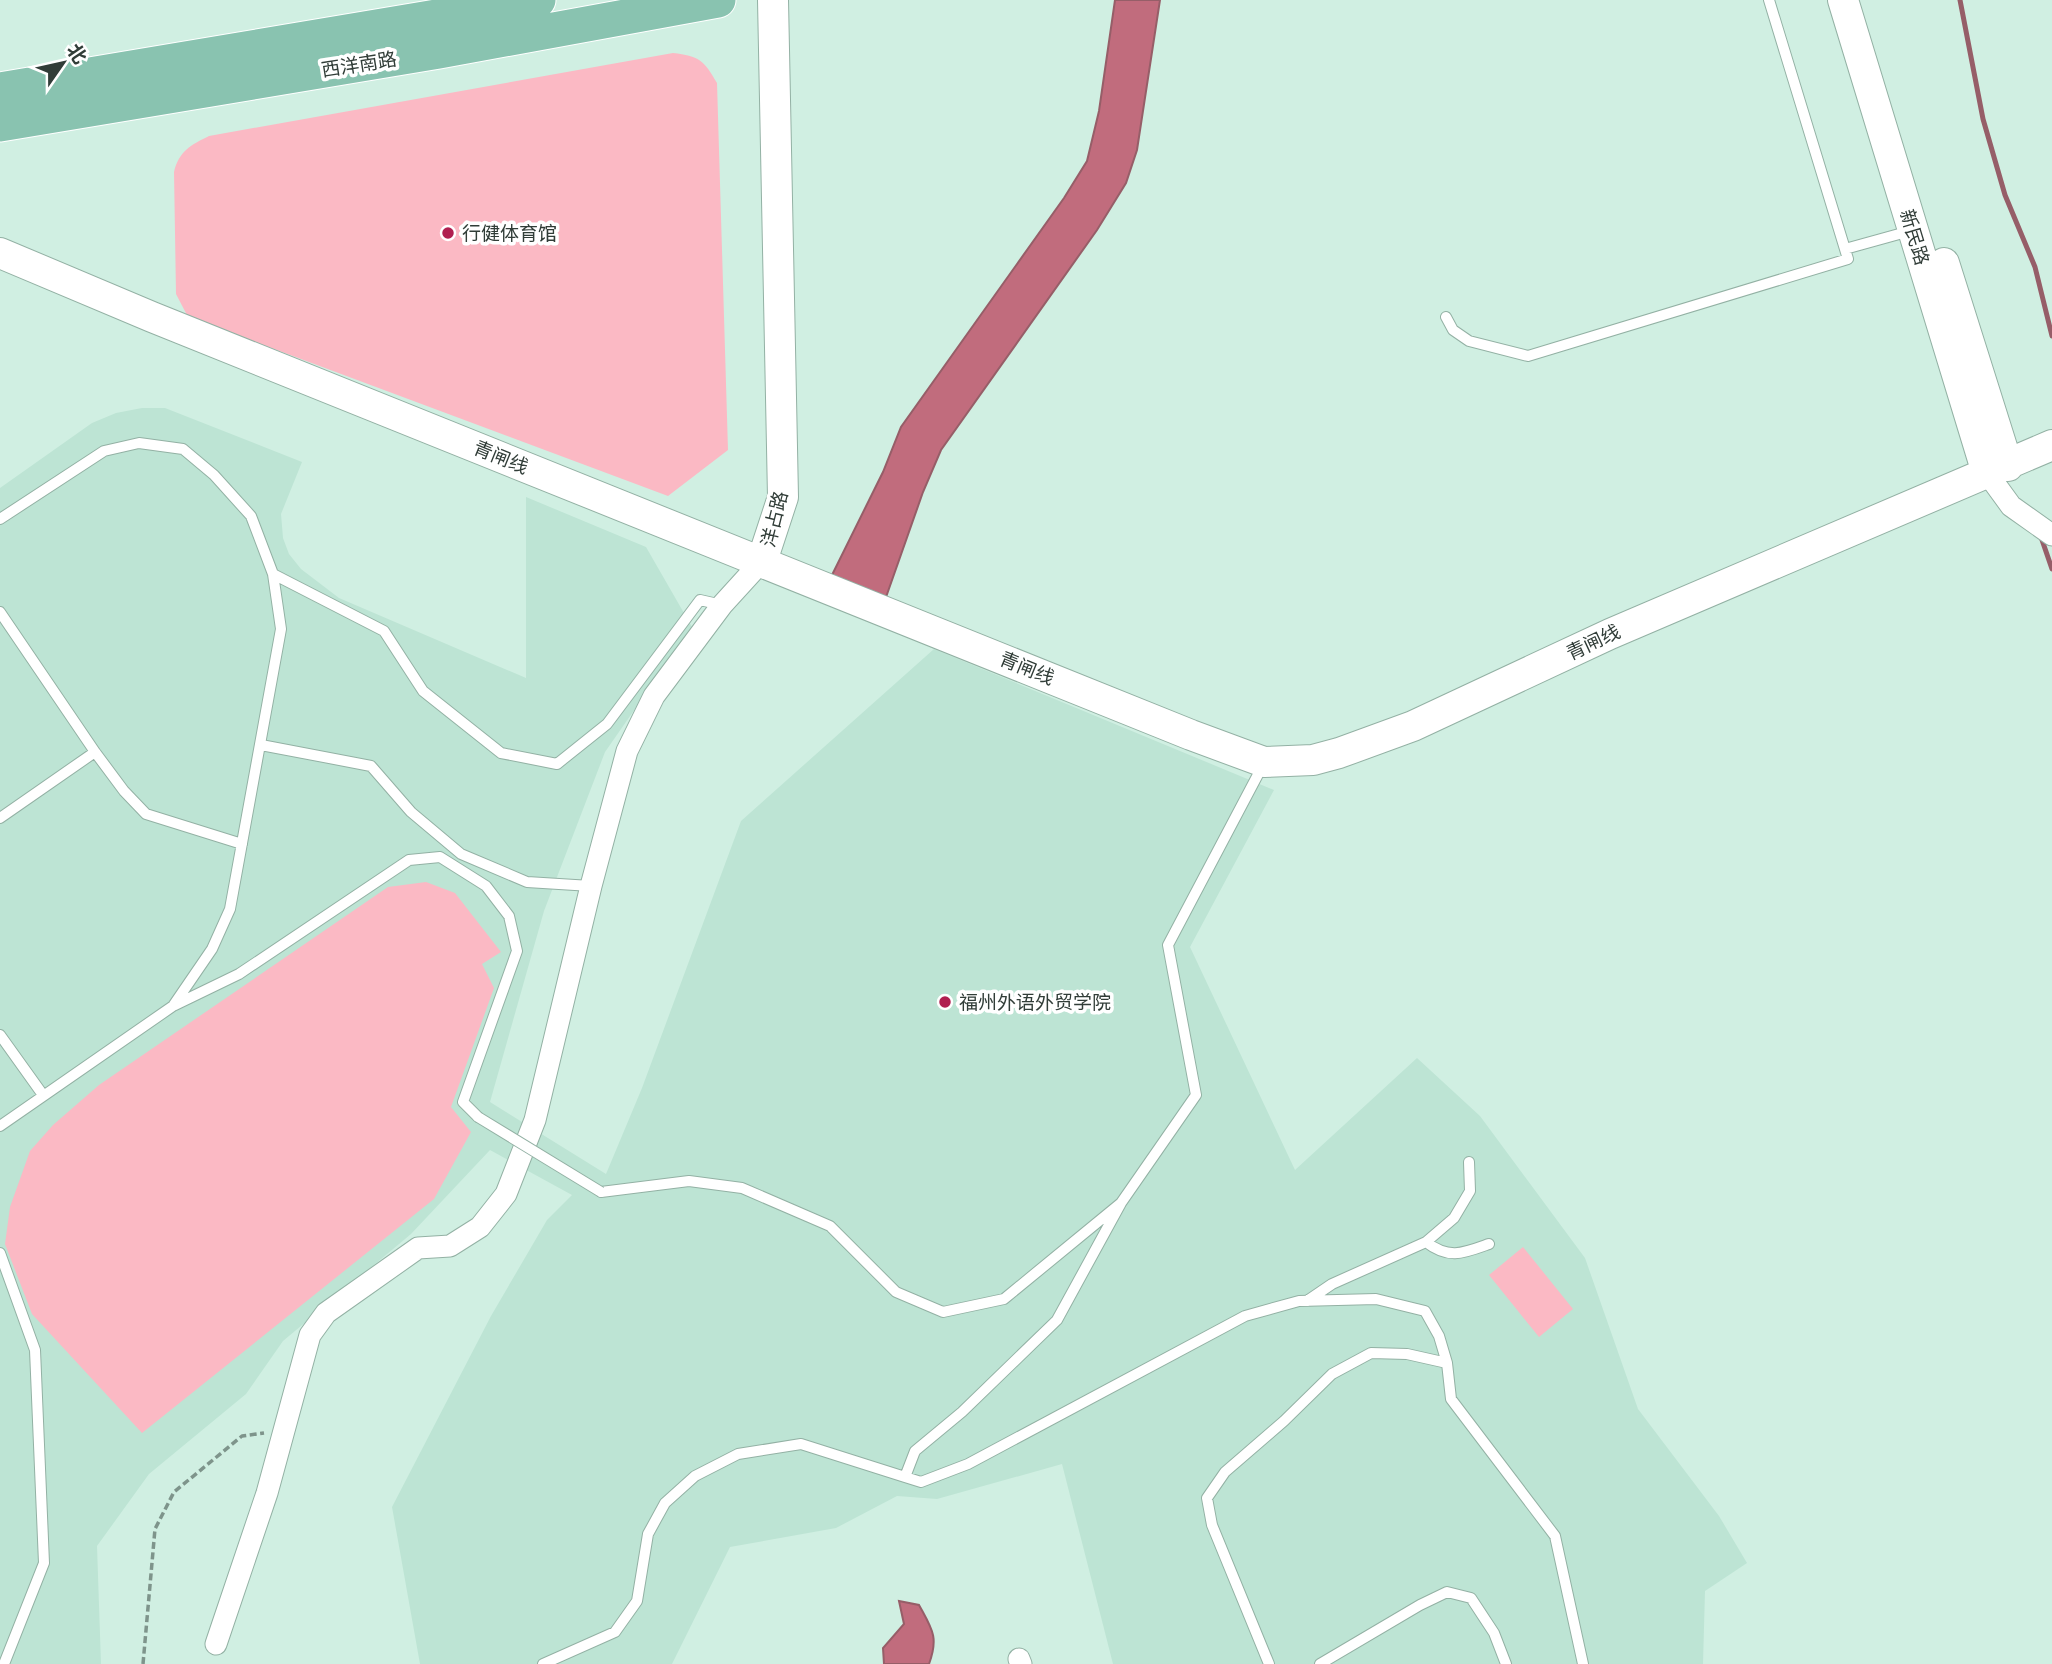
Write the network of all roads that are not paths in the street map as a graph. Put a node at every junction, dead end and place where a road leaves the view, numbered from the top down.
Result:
1 (538, 0) edge
2 (718, 0) edge
3 (755, 0) edge
4 (773, 0) edge
5 (1769, 0) edge
6 (1843, 0) edge
7 (1863, 0) edge
8 (0, 90) edge
9 (0, 124) edge
10 (1913, 231) junction
11 (1845, 249) junction
12 (0, 253) edge
13 (1446, 317) dead end
14 (2052, 446) edge
15 (1997, 470) junction
16 (0, 519) edge
17 (2052, 535) edge
18 (762, 561) junction
19 (273, 574) junction
20 (722, 605) junction
21 (0, 612) edge
22 (261, 745) junction
23 (95, 752) junction
24 (1264, 762) junction
25 (0, 818) edge
26 (242, 844) junction
27 (592, 886) junction
28 (173, 1006) junction
29 (0, 1035) edge
30 (43, 1095) junction
31 (0, 1126) edge
32 (1469, 1163) dead end
33 (1121, 1203) junction
34 (1426, 1242) junction
35 (1489, 1244) dead end
36 (0, 1253) edge
37 (1307, 1301) junction
38 (1447, 1363) junction
39 (905, 1477) junction
40 (216, 1644) dead end
41 (4, 1664) edge
42 (542, 1664) edge
43 (1269, 1664) edge
44 (1320, 1664) edge
45 (1506, 1664) edge
46 (1583, 1664) edge

1 - 8 main road, 西洋南路
2 - 9 main road, 西洋南路
3 - 18 main road, 洋占路
4 - 18 main road, 洋占路
5 - 11 lane
6 - 10 main road, 新民路
7 - 15 main road, 新民路
10 - 11 lane
10 - 15 main road, 新民路
11 - 13 lane
12 - 18 main road, 青闸线
14 - 15 main road, 青闸线
15 - 17 street
15 - 24 main road, 青闸线
16 - 19 lane
18 - 20 street
18 - 24 main road, 青闸线
19 - 20 lane
19 - 22 lane
20 - 27 street
21 - 23 lane
22 - 26 lane
22 - 27 lane
23 - 25 lane
23 - 26 lane
24 - 33 lane
26 - 28 lane
27 - 40 street
28 - 30 lane
28 - 33 lane, bridge
29 - 30 lane
30 - 31 lane
32 - 34 lane
33 - 39 lane
34 - 35 lane
34 - 37 lane
36 - 41 lane
37 - 38 lane
37 - 39 lane
38 - 43 lane
38 - 46 lane
39 - 42 lane
44 - 45 lane

